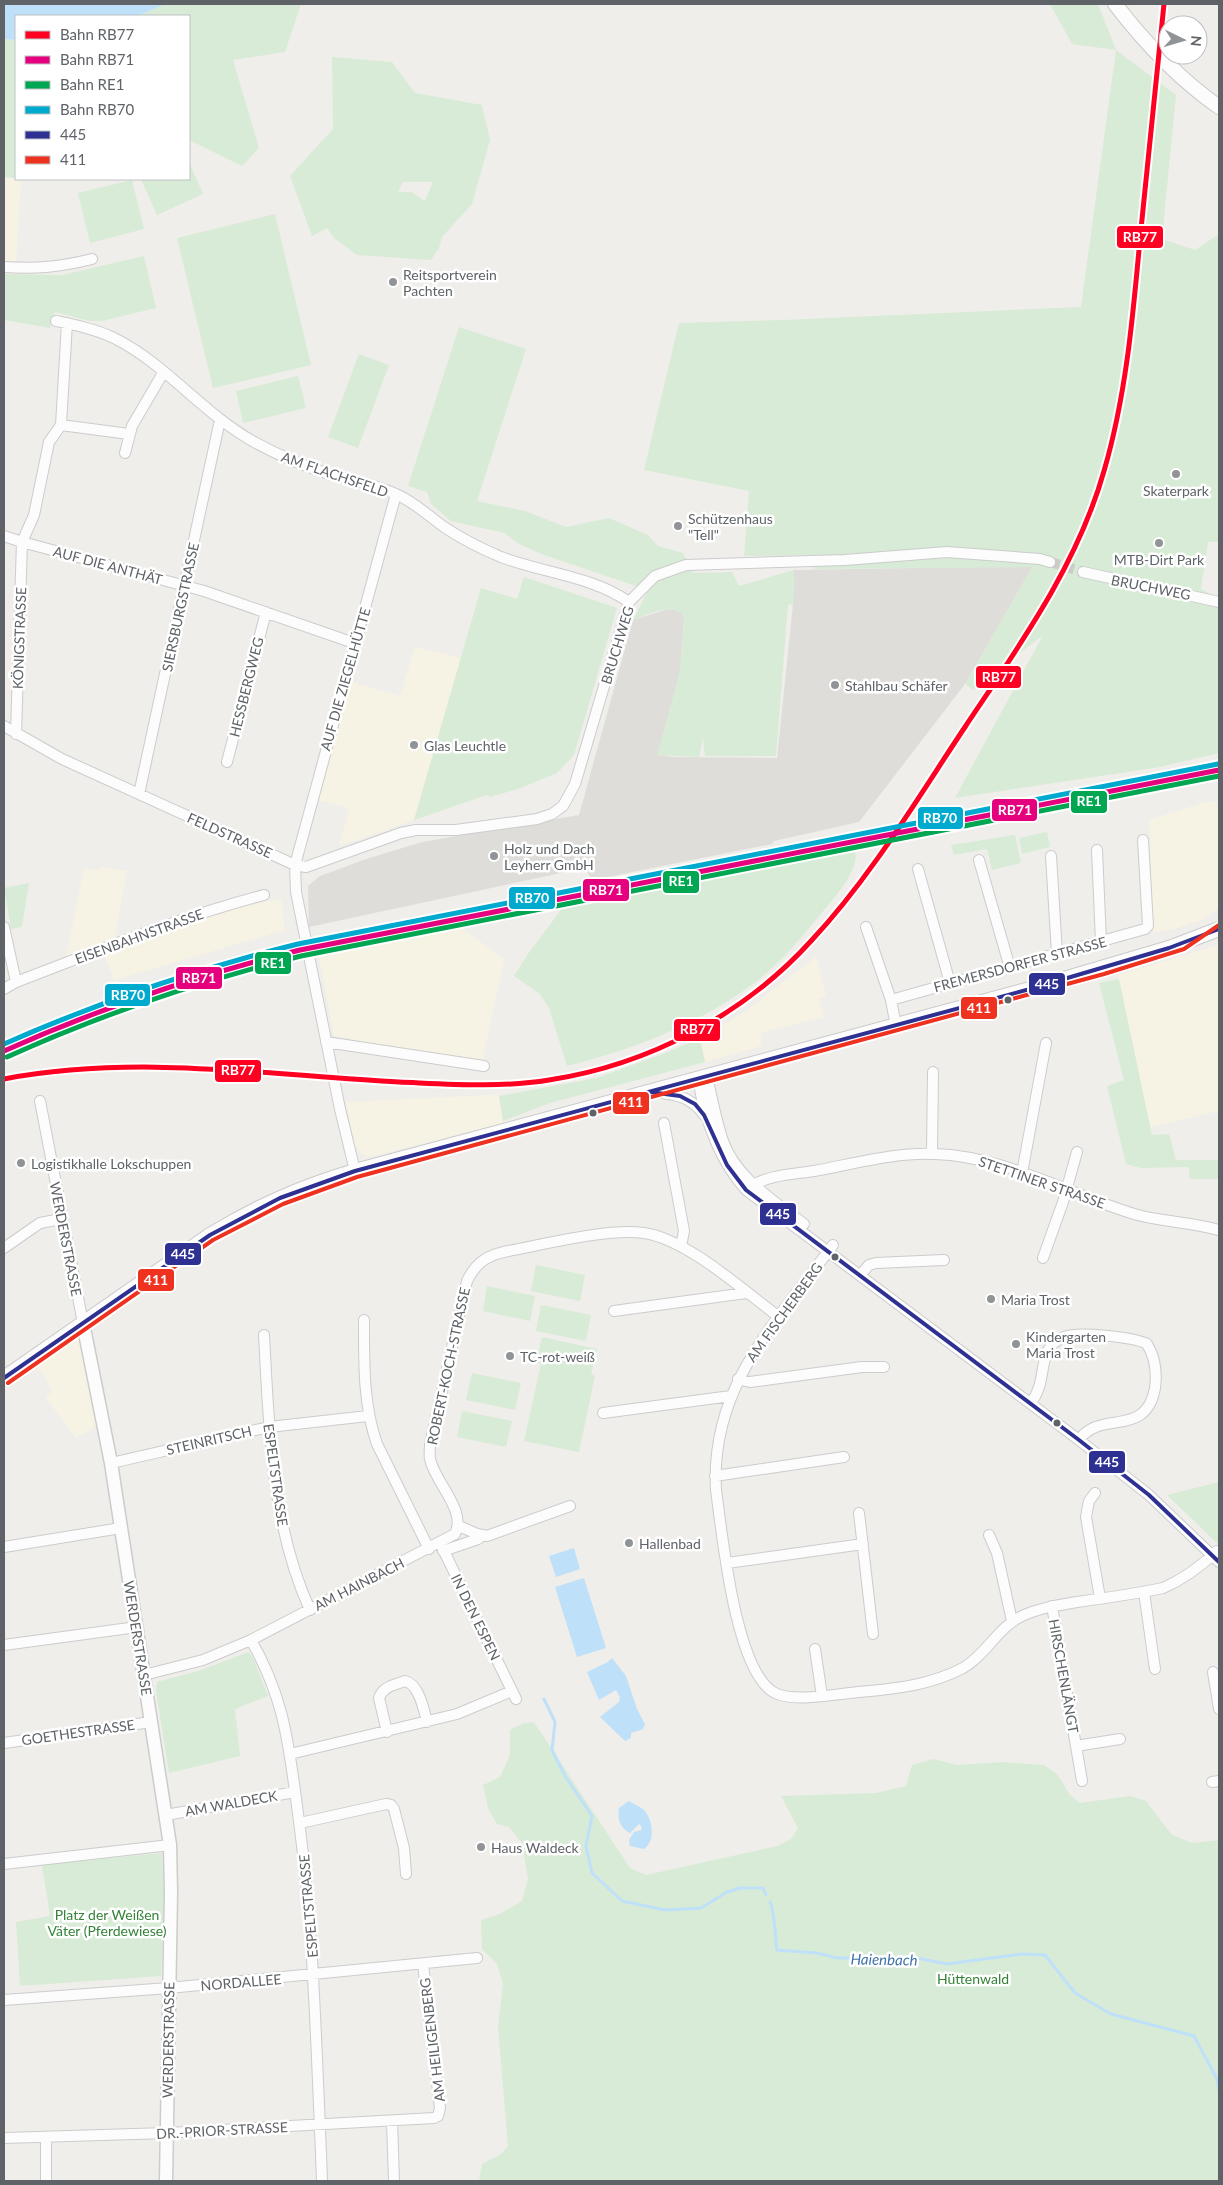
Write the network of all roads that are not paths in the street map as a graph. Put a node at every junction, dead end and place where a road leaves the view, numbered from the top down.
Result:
1 (1115, 4) edge
2 (1219, 107) edge
3 (92, 259) dead end
4 (4, 267) edge
5 (56, 321) dead end
6 (67, 323) junction
7 (163, 373) junction
8 (220, 420) junction
9 (61, 425) junction
10 (129, 434) junction
11 (125, 453) dead end
12 (396, 494) junction
13 (4, 536) edge
14 (22, 542) junction
15 (1050, 562) tunnel mouth
16 (1083, 572) tunnel mouth
17 (185, 586) junction
18 (629, 602) junction
19 (1219, 602) edge
20 (266, 612) junction
21 (354, 643) junction
22 (4, 726) edge
23 (16, 734) junction
24 (227, 762) dead end
25 (139, 794) junction
26 (1143, 840) dead end
27 (1097, 850) dead end
28 (1051, 856) dead end
29 (979, 860) dead end
30 (295, 865) junction
31 (918, 869) dead end
32 (264, 895) dead end
33 (1219, 918) edge
34 (4, 927) edge
35 (866, 927) dead end
36 (1219, 929) edge
37 (1101, 942) junction
38 (1182, 943) junction
39 (1057, 954) junction
40 (1010, 968) junction
41 (16, 982) junction
42 (950, 983) junction
43 (4, 989) edge
44 (891, 1000) junction
45 (896, 1026) junction
46 (326, 1042) junction
47 (1046, 1043) dead end
48 (484, 1066) dead end
49 (933, 1072) dead end
50 (702, 1078) junction
51 (650, 1092) junction
52 (40, 1101) dead end
53 (707, 1119) junction
54 (664, 1123) dead end
55 (1077, 1152) dead end
56 (932, 1153) junction
57 (355, 1171) junction
58 (1022, 1173) junction
59 (749, 1187) junction
60 (1067, 1190) junction
61 (61, 1219) junction
62 (1219, 1230) edge
63 (681, 1246) junction
64 (4, 1248) edge
65 (831, 1248) junction
66 (1043, 1258) dead end
67 (944, 1260) dead end
68 (863, 1272) junction
69 (746, 1292) junction
70 (614, 1311) dead end
71 (779, 1318) junction
72 (364, 1320) dead end
73 (82, 1324) junction
74 (264, 1335) dead end
75 (884, 1367) dead end
76 (4, 1378) edge
77 (738, 1380) junction
78 (731, 1396) junction
79 (1033, 1400) junction
80 (603, 1413) dead end
81 (368, 1416) junction
82 (269, 1426) junction
83 (1081, 1437) junction
84 (844, 1457) dead end
85 (111, 1463) junction
86 (716, 1476) junction
87 (1095, 1493) dead end
88 (570, 1506) dead end
89 (859, 1513) dead end
90 (459, 1526) junction
91 (120, 1528) junction
92 (989, 1535) dead end
93 (482, 1536) junction
94 (862, 1544) junction
95 (4, 1547) edge
96 (442, 1547) junction
97 (429, 1549) junction
98 (1217, 1555) edge
99 (727, 1563) junction
100 (1144, 1592) junction
101 (1100, 1598) junction
102 (1052, 1606) junction
103 (310, 1610) junction
104 (1012, 1621) junction
105 (136, 1627) junction
106 (873, 1634) dead end
107 (251, 1640) junction
108 (4, 1645) edge
109 (815, 1649) dead end
110 (1155, 1669) dead end
111 (1213, 1672) dead end
112 (144, 1674) junction
113 (1217, 1683) edge
114 (822, 1696) junction
115 (1219, 1709) edge
116 (151, 1722) junction
117 (427, 1722) junction
118 (387, 1732) junction
119 (1120, 1739) dead end
120 (4, 1743) edge
121 (1076, 1746) junction
122 (290, 1754) junction
123 (1082, 1780) dead end
124 (295, 1792) junction
125 (166, 1815) junction
126 (300, 1823) junction
127 (170, 1845) junction
128 (4, 1864) edge
129 (406, 1874) dead end
130 (477, 1958) dead end
131 (423, 1964) junction
132 (313, 1976) junction
133 (169, 1988) junction
134 (4, 2000) edge
135 (438, 2116) joint
136 (392, 2121) junction
137 (320, 2125) junction
138 (167, 2133) junction
139 (46, 2136) junction
140 (4, 2138) edge
141 (46, 2181) edge
142 (166, 2181) edge
143 (322, 2181) edge
144 (394, 2181) edge

1 - 2 main road
3 - 4 street
5 - 6 street, AM FLACHSFELD
6 - 7 street, AM FLACHSFELD
6 - 9 street
7 - 8 street, AM FLACHSFELD
7 - 10 street
8 - 12 street, AM FLACHSFELD
8 - 17 street, SIERSBURGSTRASSE
9 - 10 street
9 - 14 street
10 - 11 street
12 - 18 street, AM FLACHSFELD
12 - 21 street, AUF DIE ZIEGELHÜTTE
13 - 14 street, AUF DIE ANTHÄT
14 - 17 street, AUF DIE ANTHÄT
14 - 23 street, KÖNIGSTRASSE
15 - 18 street, BRUCHWEG
16 - 19 street, BRUCHWEG
17 - 20 street, AUF DIE ANTHÄT
17 - 25 street, SIERSBURGSTRASSE
18 - 30 street, BRUCHWEG
20 - 21 street, AUF DIE ANTHÄT
20 - 24 street, HESSBERGWEG
21 - 30 street, AUF DIE ZIEGELHÜTTE
22 - 23 street, FELDSTRASSE
23 - 25 street, FELDSTRASSE
25 - 30 street, FELDSTRASSE
26 - 37 street, FREMERSDORFER STRASSE
27 - 37 street
28 - 39 street
29 - 40 street
30 - 46 street
31 - 42 street
32 - 41 street, EISENBAHNSTRASSE
33 - 38 main road
34 - 41 street
35 - 44 street
36 - 38 main road
37 - 39 street, FREMERSDORFER STRASSE
38 - 45 main road
39 - 40 street, FREMERSDORFER STRASSE
40 - 42 street, FREMERSDORFER STRASSE
41 - 43 street, EISENBAHNSTRASSE
42 - 44 street, FREMERSDORFER STRASSE
44 - 45 street
45 - 50 main road
46 - 48 street
46 - 57 street
47 - 58 street
49 - 56 street
50 - 51 main road
50 - 53 street
50 - 59 street
51 - 53 street
51 - 57 main road
52 - 61 street, WERDERSTRASSE
53 - 59 street
54 - 63 street
55 - 60 street
56 - 58 street, STETTINER STRASSE
56 - 59 street, STETTINER STRASSE
57 - 73 main road
58 - 60 street, STETTINER STRASSE
59 - 65 street
60 - 62 street, STETTINER STRASSE
60 - 66 street
61 - 64 street
61 - 73 street, WERDERSTRASSE
63 - 69 street, ROBERT-KOCH-STRASSE
63 - 90 street, ROBERT-KOCH-STRASSE
65 - 68 street
65 - 71 street, AM FISCHERBERG
67 - 68 street
68 - 79 street
69 - 70 street
69 - 71 street, ROBERT-KOCH-STRASSE
71 - 77 street, AM FISCHERBERG
72 - 81 street
73 - 76 main road
73 - 85 street, WERDERSTRASSE
74 - 82 street, ESPELTSTRASSE
75 - 77 street, AM FISCHERBERG
77 - 78 street, AM FISCHERBERG
78 - 80 street
78 - 86 street, AM FISCHERBERG
79 - 83 street
79 - 83 street
81 - 82 street, STEINRITSCH
81 - 97 street
82 - 85 street, STEINRITSCH
82 - 103 street, ESPELTSTRASSE
83 - 98 street
84 - 86 street
85 - 91 street, WERDERSTRASSE
86 - 99 street, AM FISCHERBERG
87 - 101 street
88 - 93 street
89 - 94 street
90 - 93 street
90 - 96 street, AM HAINBACH
91 - 95 street
91 - 105 street, WERDERSTRASSE
92 - 104 street
93 - 96 street
94 - 99 street
94 - 106 street
96 - 97 street, AM HAINBACH
96 - 117 street, IN DEN ESPEN
97 - 103 street, AM HAINBACH
98 - 100 street, AM FISCHERBERG
99 - 114 street, AM FISCHERBERG
100 - 101 street, AM FISCHERBERG
100 - 110 street
101 - 102 street, AM FISCHERBERG
102 - 104 street, AM FISCHERBERG
102 - 121 street, HIRSCHENLÄNGT
103 - 107 street, AM HAINBACH
104 - 114 street, AM FISCHERBERG
105 - 108 street
105 - 112 street, WERDERSTRASSE
107 - 112 street, AM HAINBACH
107 - 122 street, ESPELTSTRASSE
109 - 114 street
111 - 113 street
112 - 116 street, WERDERSTRASSE
113 - 115 street
116 - 120 street, GOETHESTRASSE
116 - 125 street, WERDERSTRASSE
117 - 118 street, IN DEN ESPEN
117 - 118 street
118 - 122 street, IN DEN ESPEN
119 - 121 street, HIRSCHENLÄNGT
121 - 123 street, HIRSCHENLÄNGT
122 - 124 street, ESPELTSTRASSE
124 - 125 street, AM WALDECK
124 - 126 street, ESPELTSTRASSE
125 - 127 street, WERDERSTRASSE
126 - 129 street
126 - 132 street, ESPELTSTRASSE
127 - 128 street
127 - 133 street, WERDERSTRASSE
130 - 131 street, NORDALLEE
131 - 132 street, NORDALLEE
131 - 135 street, AM HEILIGENBERG
132 - 133 street, NORDALLEE
132 - 137 street, ESPELTSTRASSE
133 - 134 street, NORDALLEE
133 - 138 street, WERDERSTRASSE
135 - 136 street, DR.-PRIOR-STRASSE
136 - 137 street, DR.-PRIOR-STRASSE
136 - 144 street
137 - 138 street, DR.-PRIOR-STRASSE
137 - 143 street, ESPELTSTRASSE
138 - 139 street, DR.-PRIOR-STRASSE
138 - 142 street, WERDERSTRASSE
139 - 140 street, DR.-PRIOR-STRASSE
139 - 141 street

